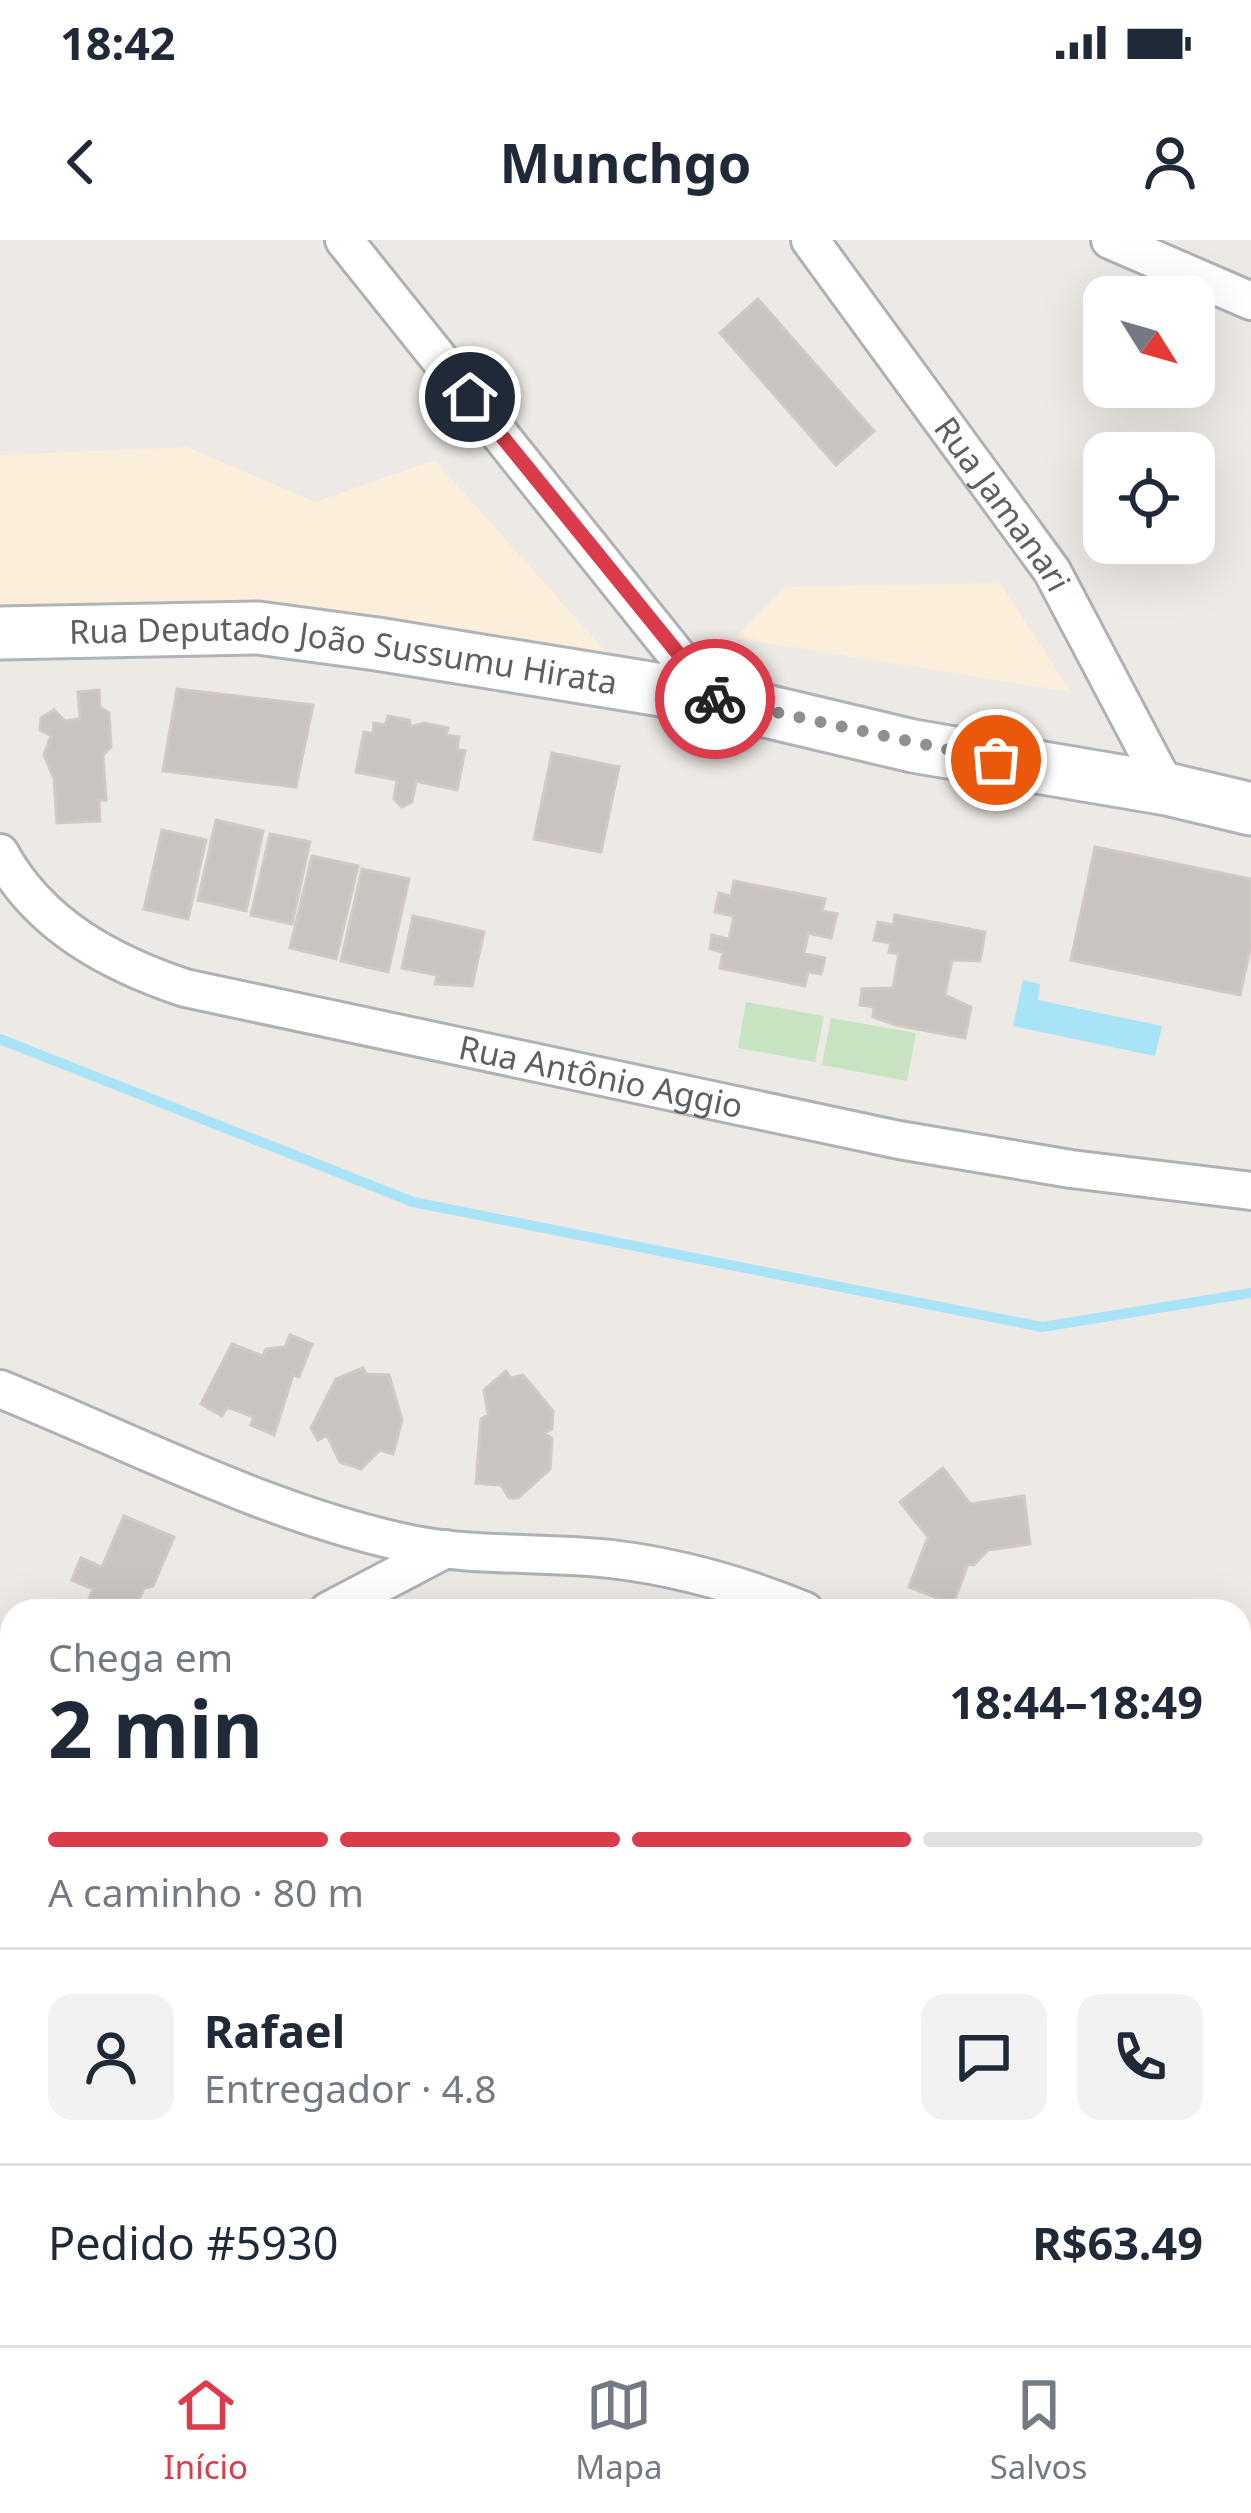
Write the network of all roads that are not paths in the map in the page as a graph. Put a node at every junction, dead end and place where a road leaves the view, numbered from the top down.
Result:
1 (344, 240) edge
2 (810, 240) edge
3 (1110, 240) edge
4 (1251, 301) edge
5 (0, 633) edge
6 (711, 698) junction
7 (1167, 789) junction
8 (1251, 809) edge
9 (0, 853) edge
10 (1251, 1191) edge
11 (0, 1389) edge
12 (446, 1549) junction
13 (351, 1599) edge
14 (770, 1599) edge

1 - 6 street
2 - 7 street, Rua Jamanari
3 - 4 street
5 - 6 main road, Rua Deputado João Sussumu Hirata
6 - 7 main road, Rua Deputado João Sussumu Hirata
7 - 8 main road, Rua Deputado João Sussumu Hirata
9 - 10 street, Rua Antônio Aggio
11 - 12 street
12 - 13 street
12 - 14 street

